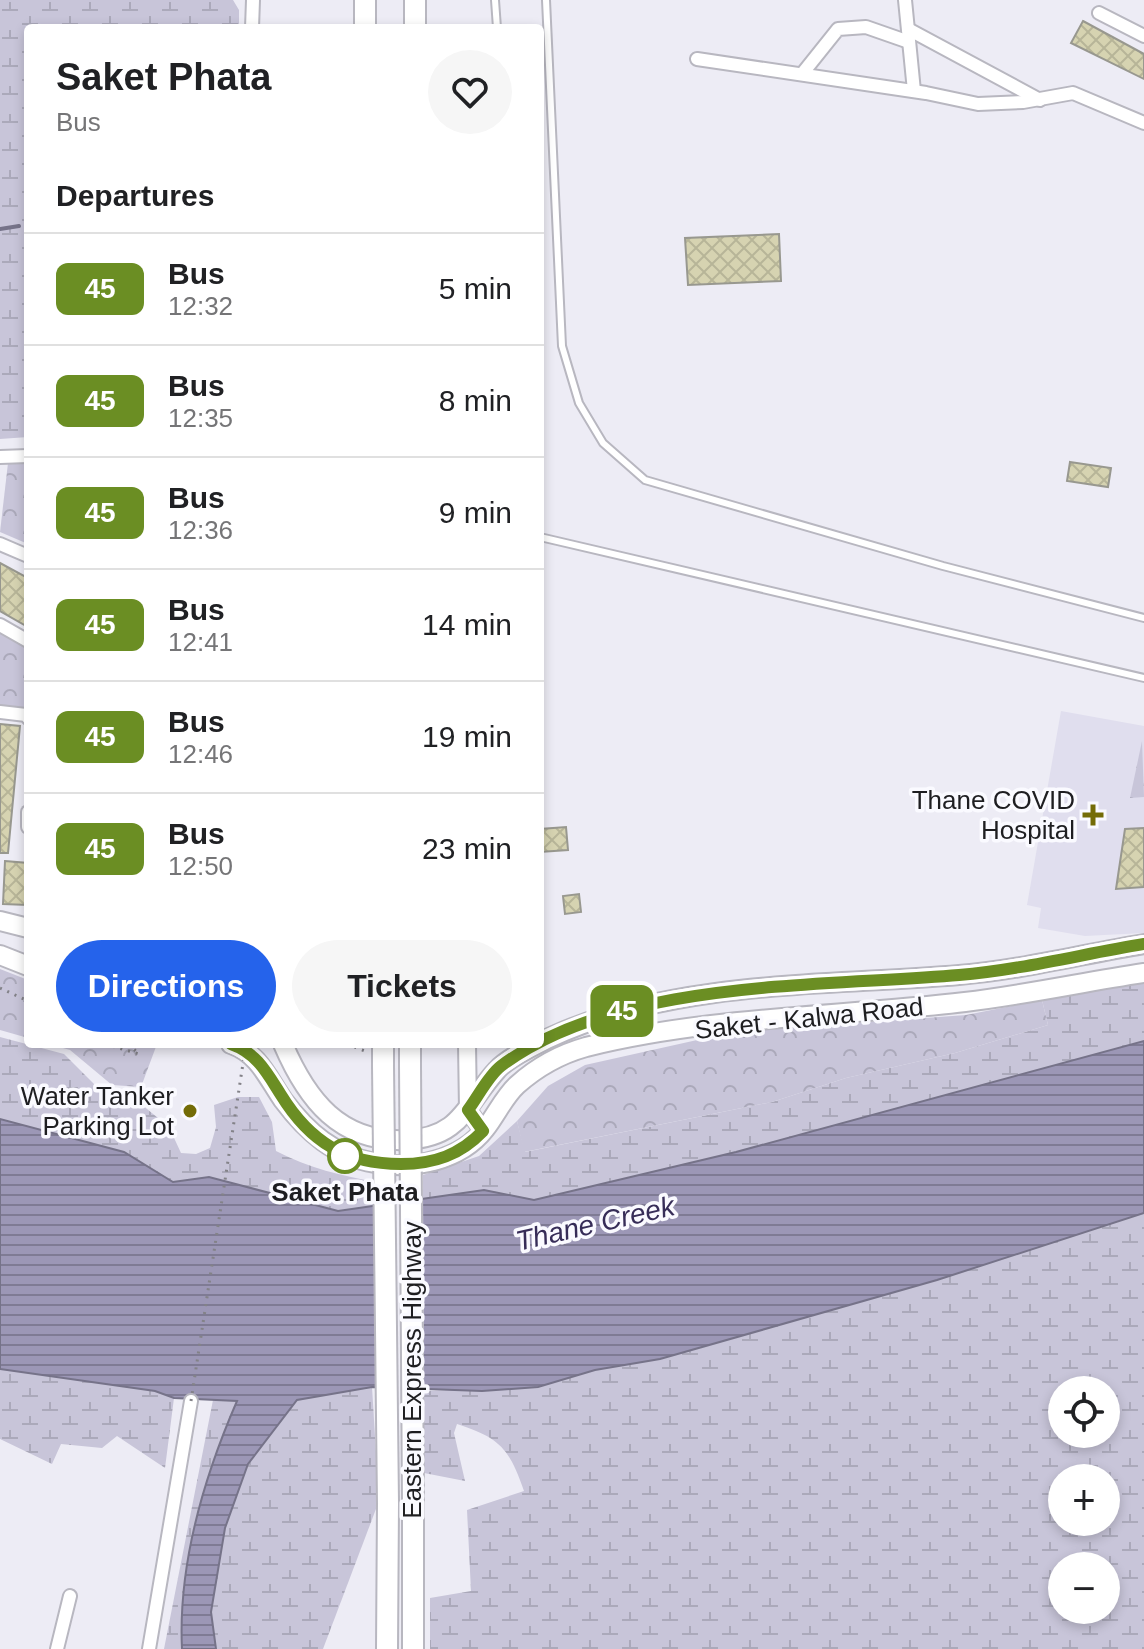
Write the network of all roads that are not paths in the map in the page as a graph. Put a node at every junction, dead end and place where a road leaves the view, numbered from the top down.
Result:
1 (253, 0) edge
2 (365, 0) edge
3 (415, 0) edge
4 (495, 0) edge
5 (546, 0) edge
6 (905, 0) edge
7 (1099, 13) dead end
8 (252, 24) edge
9 (365, 24) edge
10 (415, 24) edge
11 (497, 24) edge
12 (908, 36) junction
13 (1144, 36) edge
14 (697, 59) dead end
15 (802, 74) junction
16 (914, 91) junction
17 (1040, 100) junction
18 (1144, 123) edge
19 (24, 456) edge
20 (0, 457) edge
21 (544, 538) edge
22 (0, 544) edge
23 (24, 554) edge
24 (1144, 618) edge
25 (0, 625) edge
26 (24, 639) edge
27 (1144, 678) edge
28 (0, 712) edge
29 (24, 715) edge
30 (0, 921) edge
31 (24, 927) edge
32 (1144, 944) edge
33 (0, 955) edge
34 (24, 964) edge
35 (1144, 973) edge
36 (942, 976) junction
37 (944, 1004) junction
38 (544, 1042) edge
39 (243, 1048) edge
40 (285, 1048) edge
41 (467, 1048) edge
42 (533, 1048) edge
43 (540, 1048) edge
44 (412, 1052) edge
45 (383, 1054) edge
46 (548, 1063) junction
47 (468, 1110) junction
48 (483, 1131) junction
49 (191, 1401) road end
50 (70, 1596) dead end
51 (57, 1649) edge
52 (149, 1649) edge
53 (387, 1649) edge
54 (413, 1649) edge

1 - 8 street
2 - 9 highway
3 - 10 highway
4 - 11 lane
5 - 24 lane
6 - 12 street
7 - 13 street
12 - 15 street
12 - 16 street
12 - 17 street
14 - 15 street
15 - 16 street
16 - 17 street
17 - 18 street
19 - 20 street
21 - 27 lane
22 - 23 street
25 - 26 street
28 - 29 street
30 - 31 main road
32 - 36 main road, Saket - Kalwa Road
33 - 34 main road
35 - 37 main road, Saket - Kalwa Road
36 - 37 main road
36 - 38 main road, Saket - Kalwa Road
37 - 46 main road, Saket - Kalwa Road
39 - 48 main road, Saket - Kalwa Road
40 - 47 main road, Saket - Kalwa Road
41 - 47 street
42 - 47 main road, Saket - Kalwa Road
43 - 46 main road
44 - 54 highway, Eastern Express Highway, bridge
45 - 53 highway, Eastern Express Highway, bridge
46 - 48 main road, Saket - Kalwa Road
47 - 48 street
49 - 52 street
50 - 51 street

